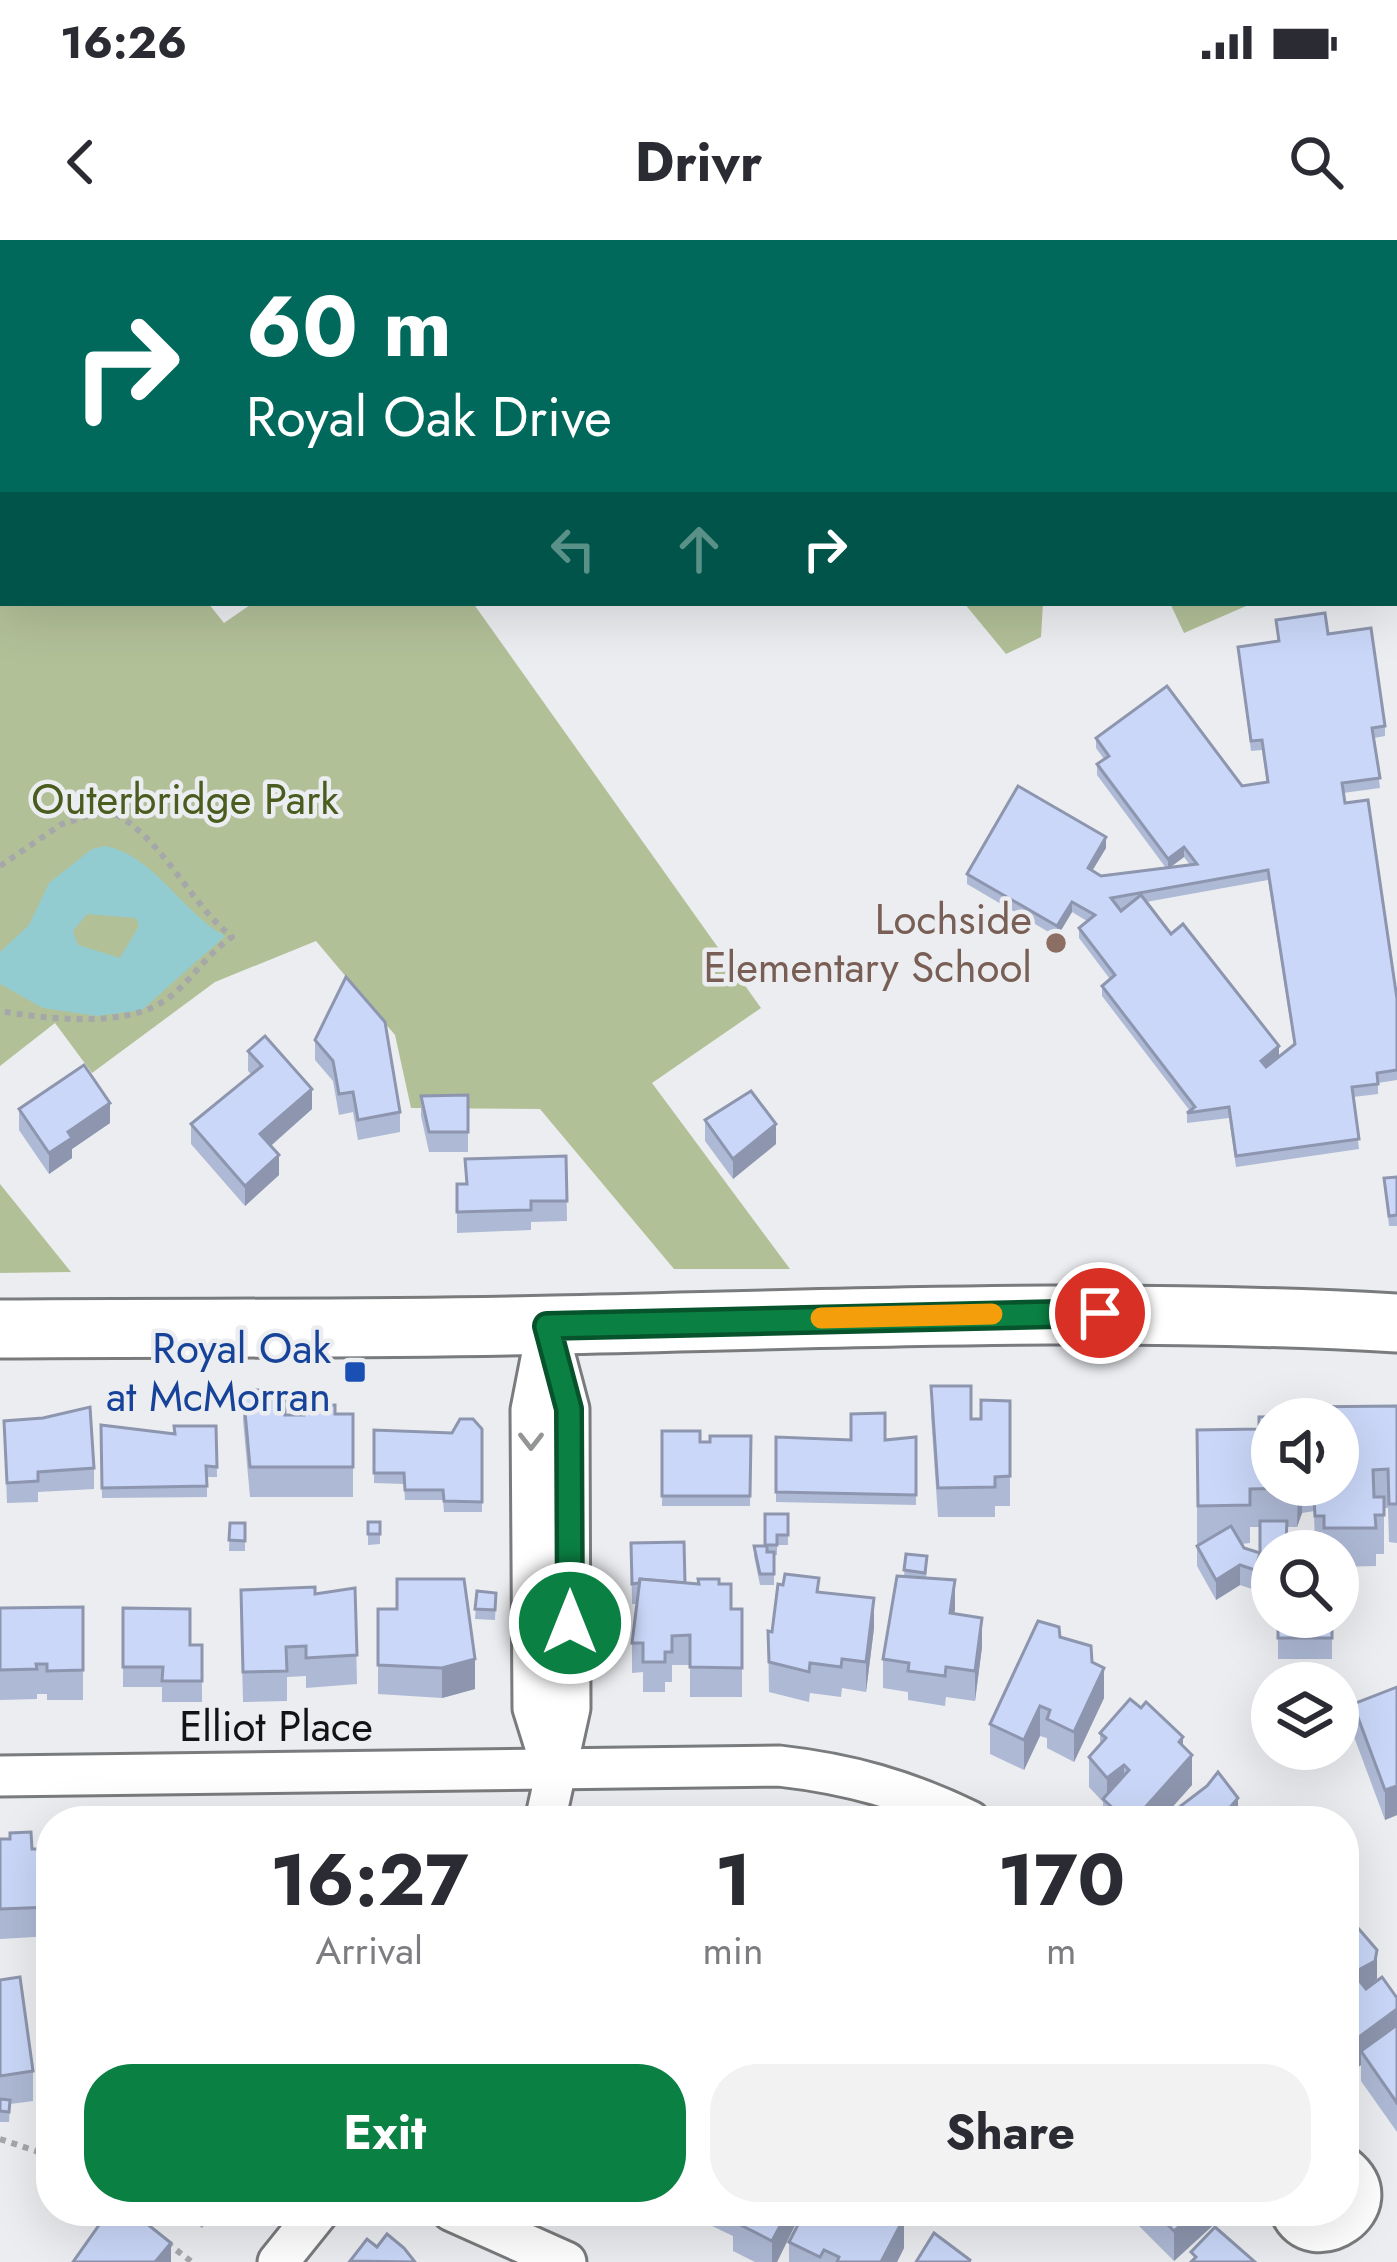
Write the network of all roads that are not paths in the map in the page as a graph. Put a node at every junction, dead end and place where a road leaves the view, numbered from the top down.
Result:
1 (1397, 1322) edge
2 (547, 1326) junction
3 (0, 1330) edge
4 (553, 1772) junction
5 (0, 1776) edge
6 (547, 1806) edge
7 (939, 1806) edge
8 (1359, 2177) edge
9 (307, 2226) edge
10 (486, 2226) edge
11 (1301, 2226) edge
12 (278, 2262) edge
13 (566, 2262) edge

1 - 2 main road
2 - 3 main road
2 - 4 street
4 - 5 street, Elliot Place
4 - 6 street
4 - 7 street, Elliot Place
8 - 11 street
9 - 12 street
10 - 13 street

